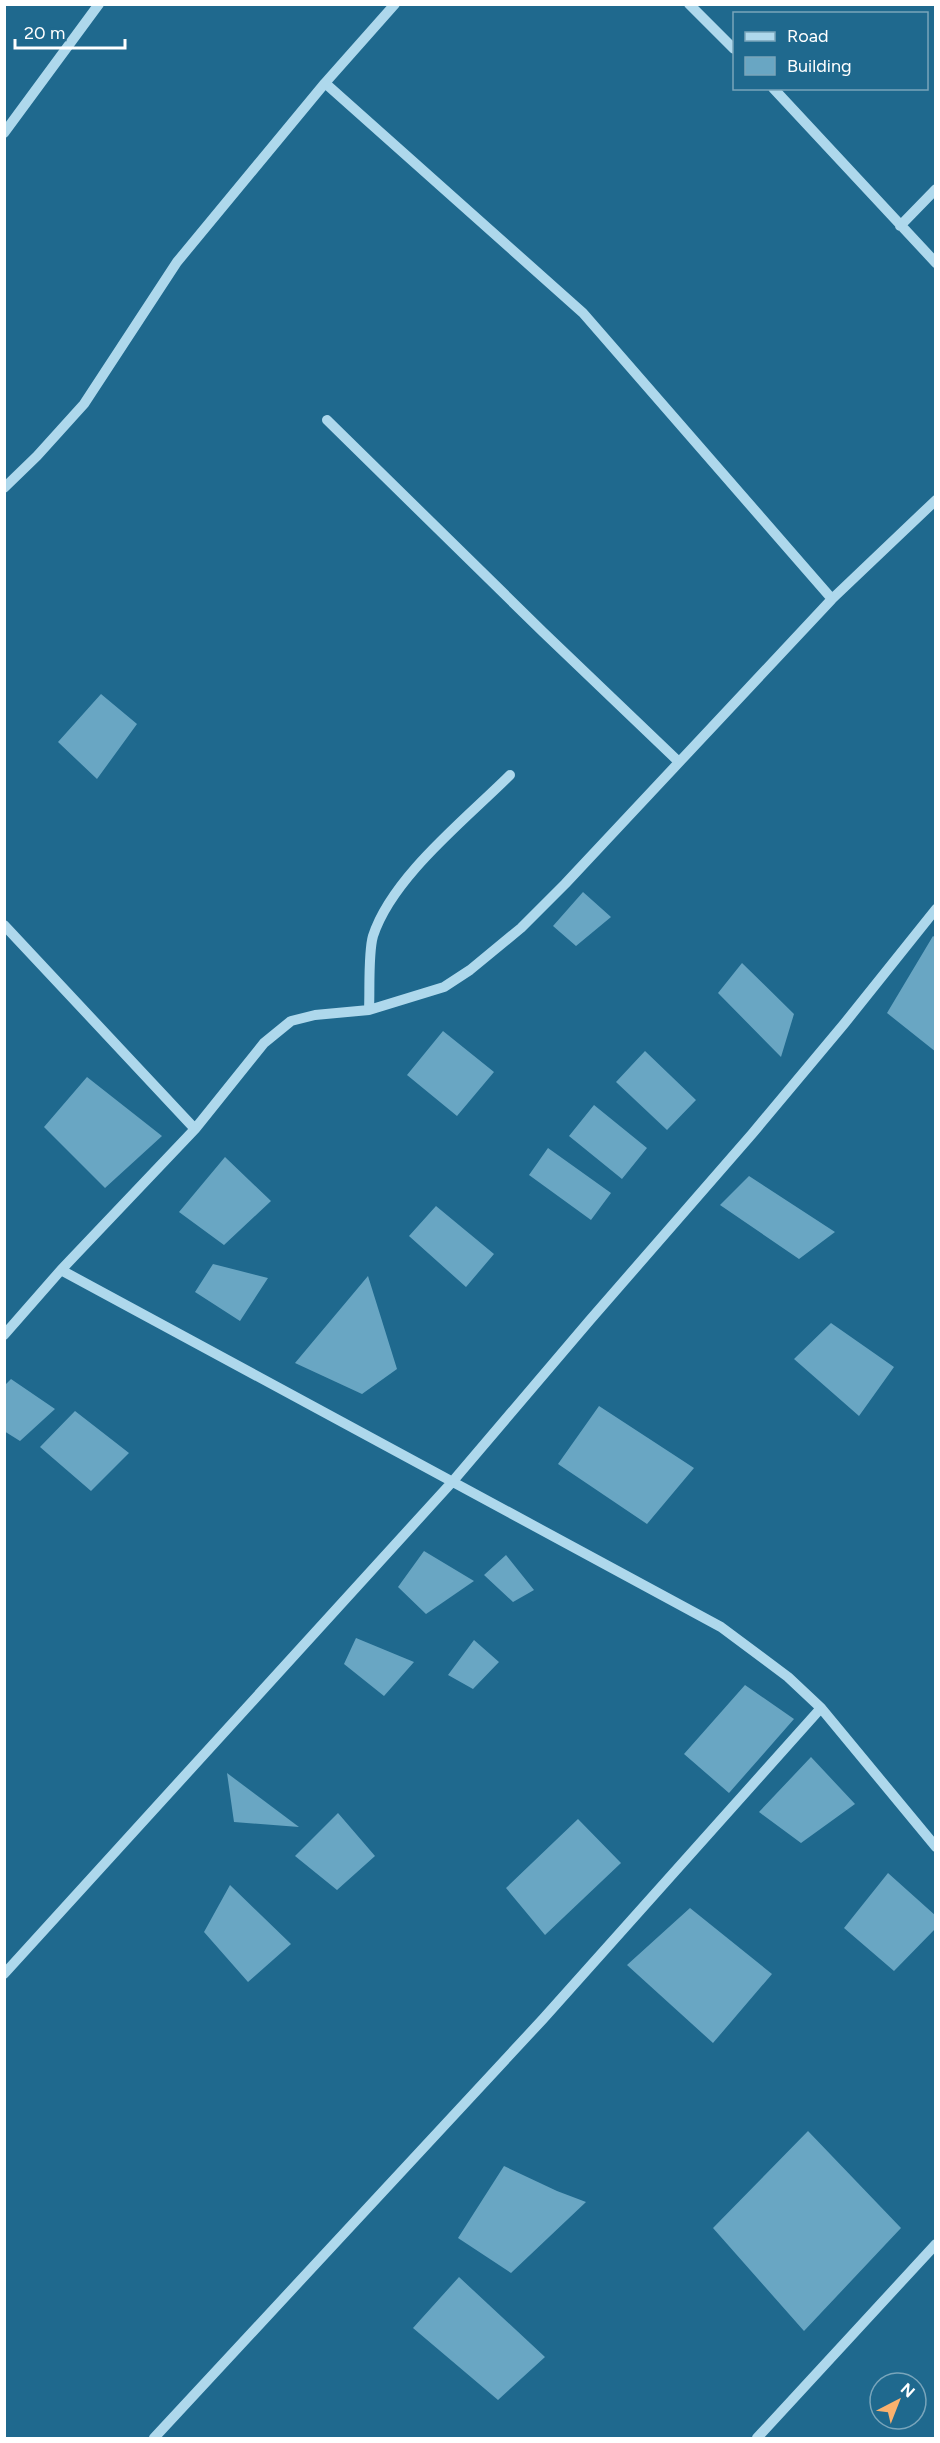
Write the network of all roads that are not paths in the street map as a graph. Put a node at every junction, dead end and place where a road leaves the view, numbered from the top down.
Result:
1 (99, 4) edge
2 (395, 4) edge
3 (689, 4) edge
4 (733, 47) edge
5 (325, 83) junction
6 (775, 90) edge
7 (4, 133) edge
8 (936, 189) edge
9 (900, 226) junction
10 (936, 263) edge
11 (327, 420) dead end
12 (4, 488) edge
13 (936, 500) edge
14 (832, 600) junction
15 (679, 762) junction
16 (510, 776) dead end
17 (936, 909) edge
18 (4, 925) edge
19 (369, 1010) junction
20 (195, 1129) junction
21 (61, 1270) junction
22 (4, 1335) edge
23 (453, 1481) junction
24 (821, 1708) junction
25 (936, 1847) edge
26 (4, 1974) edge
27 (936, 2244) edge
28 (154, 2439) edge
29 (756, 2439) edge

1 - 7 street
2 - 5 street
3 - 4 street
5 - 12 street
5 - 14 street
6 - 9 street
8 - 9 street
9 - 10 street
11 - 15 street
13 - 14 street
14 - 15 street
15 - 19 street
16 - 19 street
17 - 23 street
18 - 20 street
19 - 20 street
20 - 21 street
21 - 22 street
21 - 23 street
23 - 24 street
23 - 26 street
24 - 25 street
24 - 28 street
27 - 29 street

